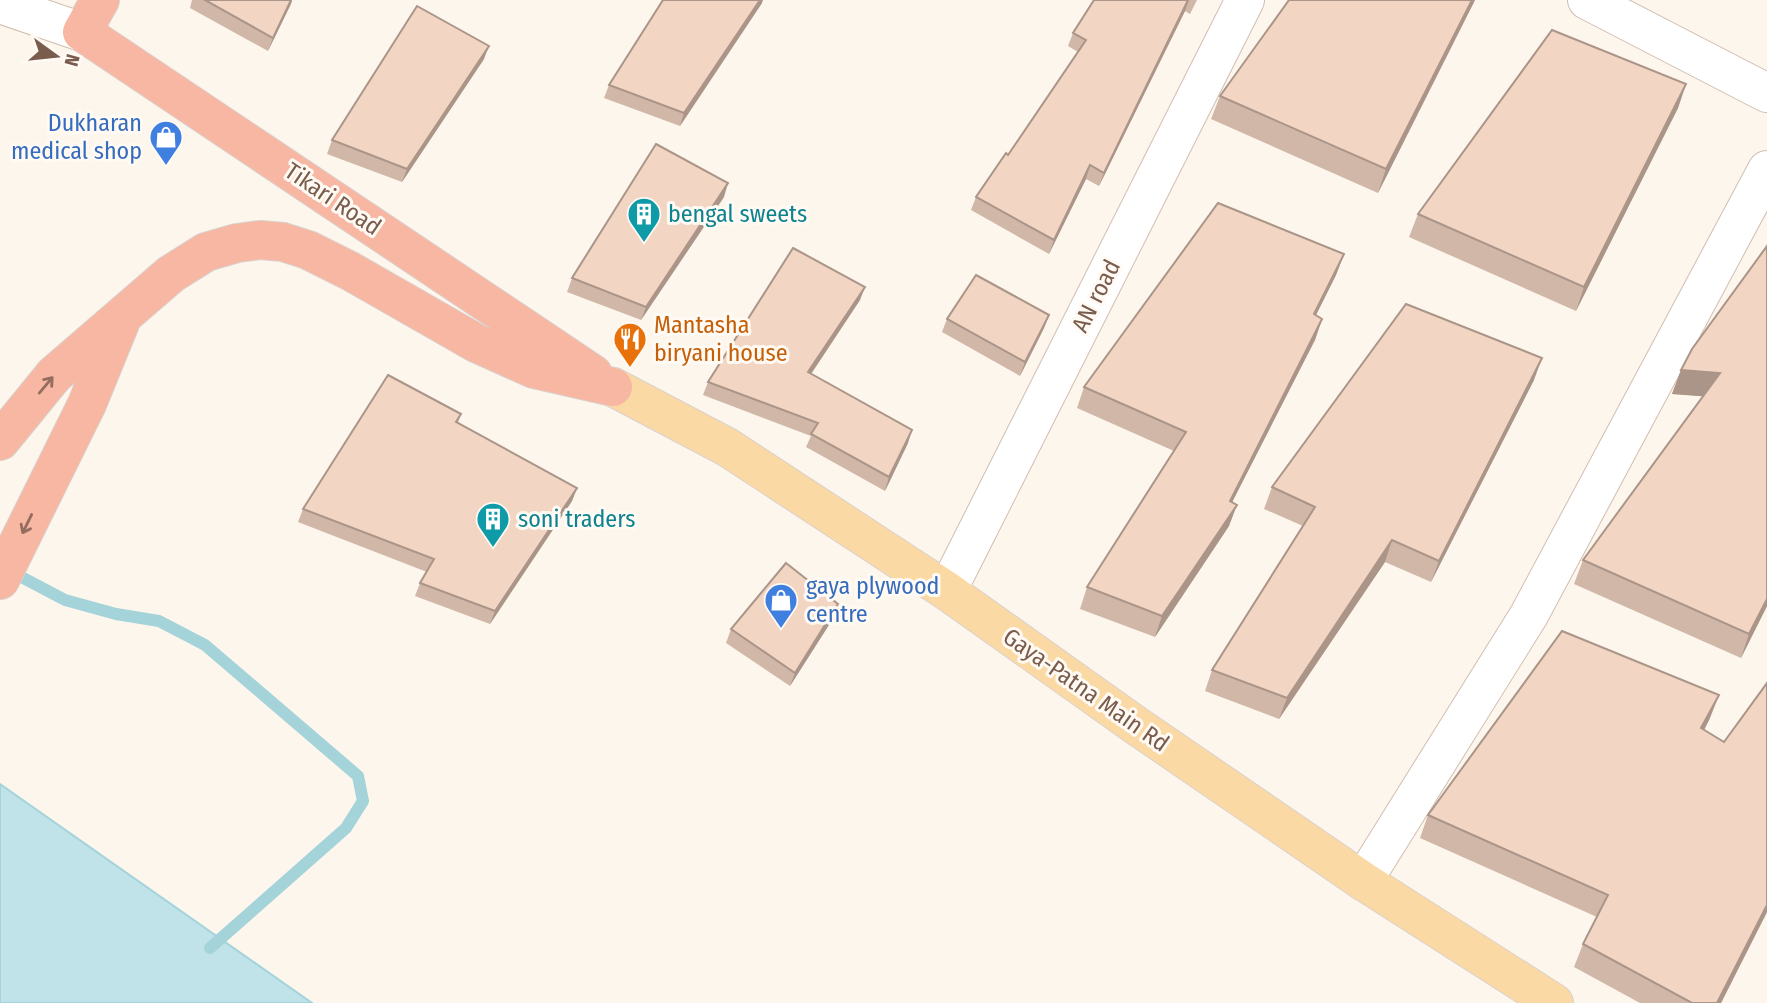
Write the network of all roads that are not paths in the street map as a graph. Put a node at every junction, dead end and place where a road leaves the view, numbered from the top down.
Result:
1 (1245, 0) edge
2 (1587, 0) edge
3 (0, 5) edge
4 (91, 16) edge
5 (1767, 93) edge
6 (1767, 170) edge
7 (123, 315) junction
8 (612, 387) junction
9 (1, 440) edge
10 (0, 580) edge
11 (947, 591) junction
12 (1363, 881) junction
13 (1554, 1003) edge

1 - 11 street, AN road
2 - 5 street
3 - 4 street
4 - 8 highway, Tikari Road
6 - 12 street
7 - 8 highway
9 -> 7 highway
7 -> 10 highway
8 - 11 main road, Gaya-Patna Main Rd
11 - 12 main road, Gaya-Patna Main Rd
12 - 13 main road, Gaya-Patna Main Rd

